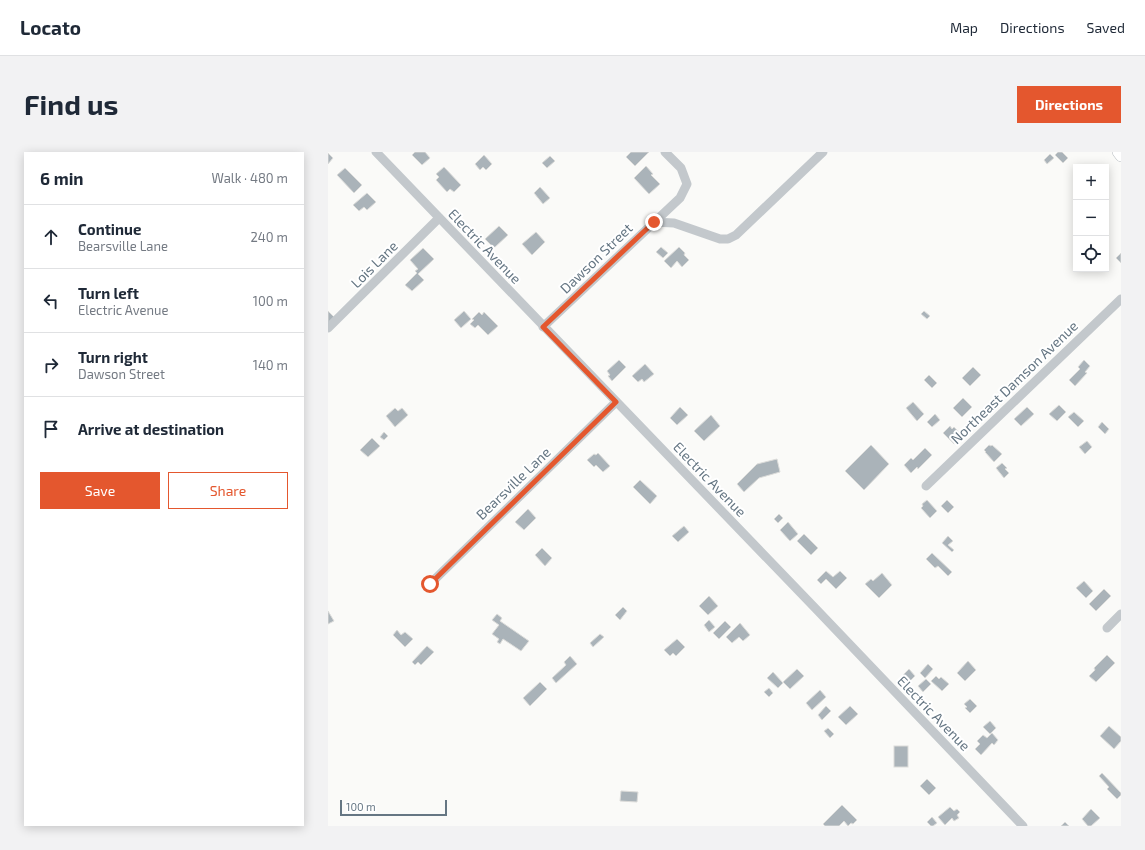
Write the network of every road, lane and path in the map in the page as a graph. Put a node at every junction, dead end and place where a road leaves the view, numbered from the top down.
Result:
1 (376, 152) edge
2 (665, 152) edge
3 (823, 152) edge
4 (1118, 152) edge
5 (1121, 156) edge
6 (439, 218) junction
7 (654, 222) junction
8 (1121, 299) edge
9 (543, 327) junction
10 (328, 328) edge
11 (616, 402) junction
12 (926, 486) dead end
13 (430, 584) dead end
14 (1121, 614) edge
15 (1107, 628) dead end
16 (1023, 826) edge

1 - 6 street, Electric Avenue
2 - 7 street, Dawson Street
3 - 7 street
4 - 5 main road
6 - 9 street, Electric Avenue
6 - 10 street, Lois Lane
7 - 9 street, Dawson Street
8 - 12 street, Northeast Damson Avenue
9 - 11 street, Electric Avenue
11 - 13 street, Bearsville Lane
11 - 16 street, Electric Avenue
14 - 15 street

